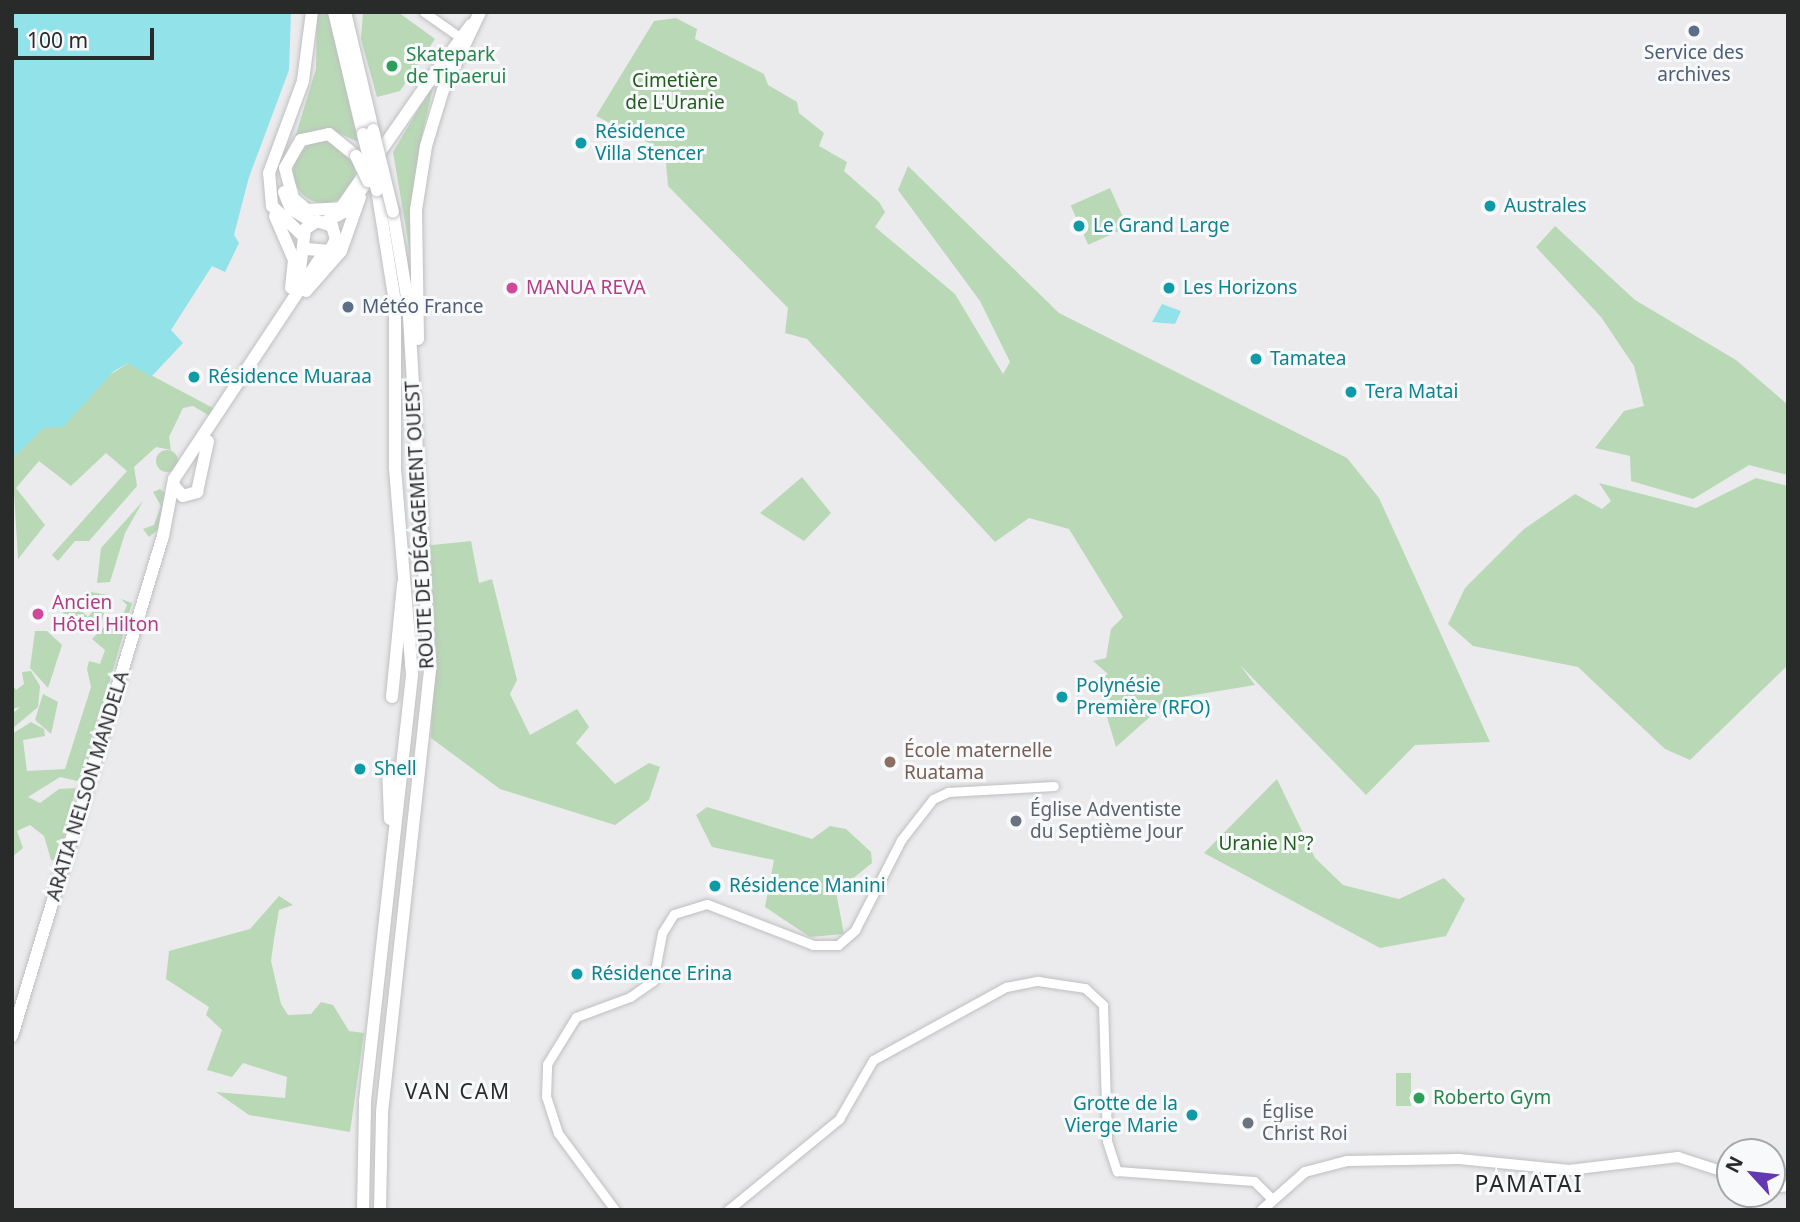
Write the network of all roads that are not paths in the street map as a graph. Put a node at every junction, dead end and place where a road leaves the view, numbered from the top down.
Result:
1 (312, 12) edge
2 (334, 12) edge
3 (345, 12) edge
4 (424, 12) edge
5 (480, 12) edge
6 (461, 38) junction
7 (437, 70) junction
8 (368, 132) junction
9 (285, 178) junction
10 (370, 192) junction
11 (272, 206) junction
12 (319, 222) junction
13 (336, 232) junction
14 (305, 242) junction
15 (323, 254) junction
16 (292, 302) junction
17 (279, 324) junction
18 (412, 395) junction
19 (212, 431) junction
20 (179, 472) junction
21 (198, 476) junction
22 (174, 486) junction
23 (189, 496) junction
24 (163, 536) junction
25 (406, 574) junction
26 (392, 697) dead end
27 (388, 767) dead end
28 (1054, 786) dead end
29 (386, 911) junction
30 (12, 1036) edge
31 (1716, 1169) edge
32 (1270, 1197) junction
33 (363, 1210) edge
34 (380, 1210) edge
35 (615, 1210) edge
36 (727, 1210) edge
37 (1262, 1210) edge

1 - 11 main road
2 - 8 main road, ROUTE DE DÉGAGEMENT OUEST
3 - 8 main road, ROUTE DE DÉGAGEMENT OUEST
4 - 6 street
5 - 6 main road
5 - 18 main road
6 - 7 main road
7 - 9 main road
7 - 10 main road
8 - 10 main road, ROUTE DE DÉGAGEMENT OUEST, bridge
8 - 18 main road, ROUTE DE DÉGAGEMENT OUEST, bridge
9 - 10 main road, bridge
9 - 12 main road
10 - 12 main road
10 - 13 main road
10 - 17 main road
10 - 25 main road, ROUTE DE DÉGAGEMENT OUEST
11 - 14 main road
11 - 16 main road
12 - 13 main road
12 - 14 main road
13 - 15 main road
14 - 15 main road
14 - 16 main road
15 - 16 main road
16 - 17 main road
17 - 19 main road
18 - 34 main road, ROUTE DE DÉGAGEMENT OUEST
19 - 20 main road, ARATIA NELSON MANDELA
19 - 21 main road, ARATIA NELSON MANDELA
20 - 21 main road
20 - 22 main road, ARATIA NELSON MANDELA
21 - 23 main road, ARATIA NELSON MANDELA
22 - 23 main road
22 - 24 main road, ARATIA NELSON MANDELA
23 - 24 main road, ARATIA NELSON MANDELA
24 - 30 main road, ARATIA NELSON MANDELA
25 - 26 main road
25 - 29 main road, ROUTE DE DÉGAGEMENT OUEST
27 - 29 main road
28 - 35 street
29 - 33 main road, ROUTE DE DÉGAGEMENT OUEST
31 - 32 main road
32 - 36 street
32 - 37 main road

